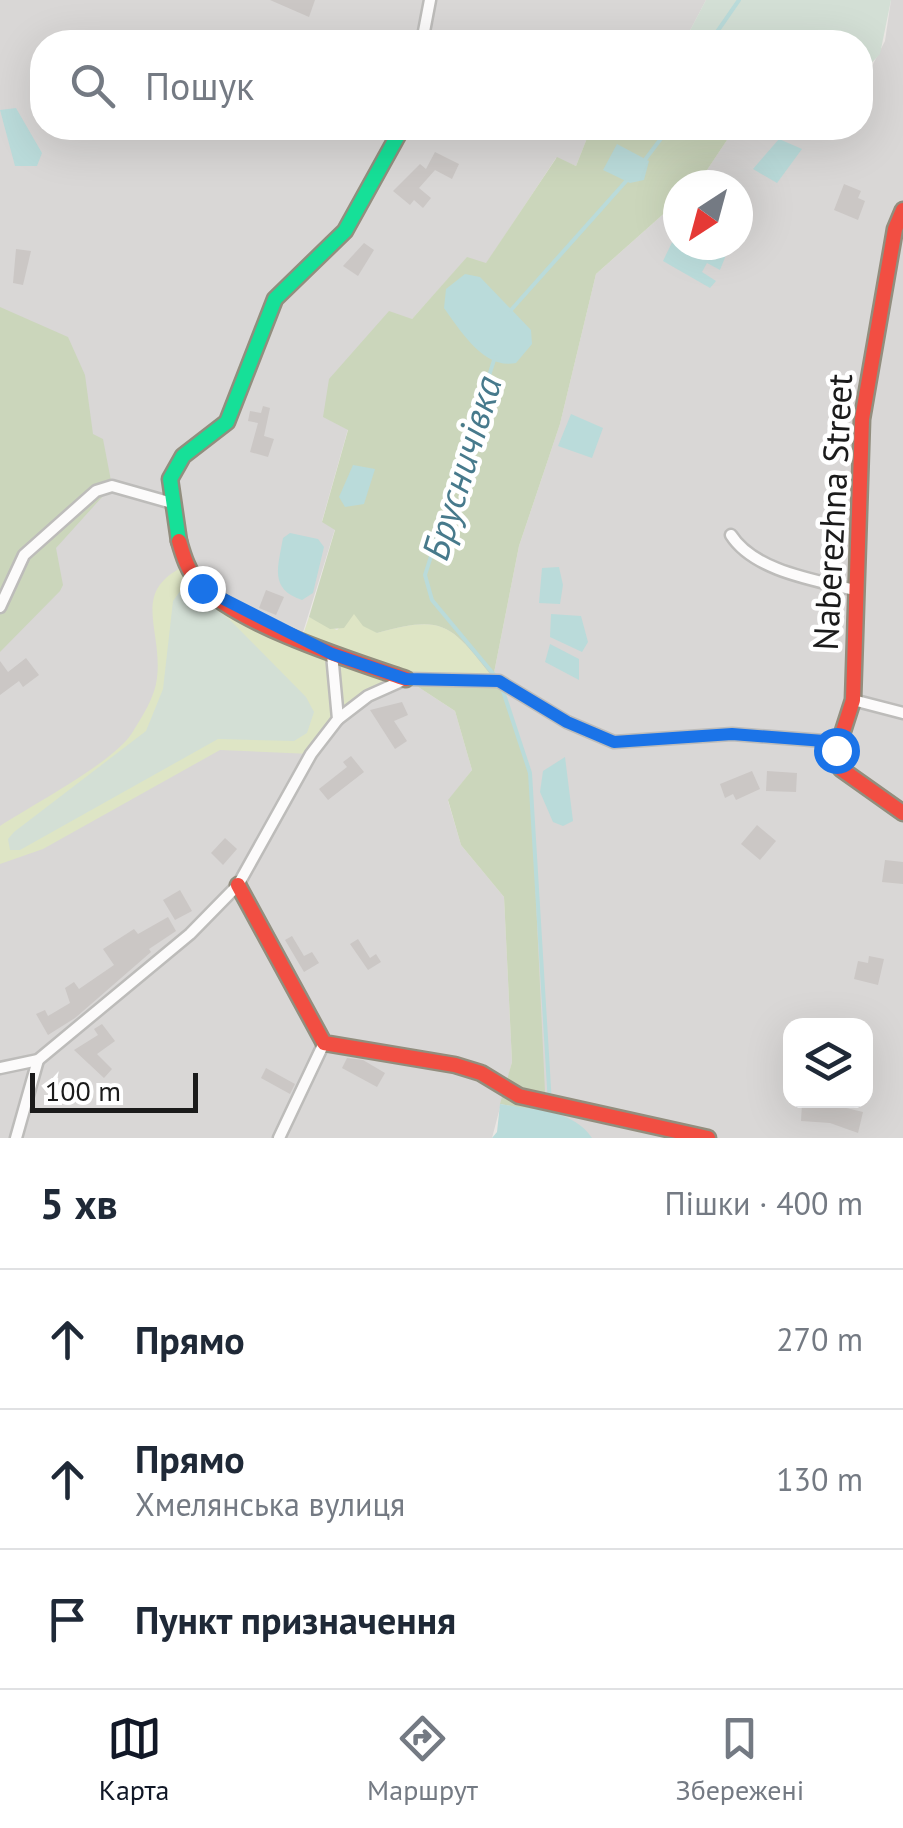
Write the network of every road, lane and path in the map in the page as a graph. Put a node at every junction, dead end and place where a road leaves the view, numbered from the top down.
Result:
1 (430, 0) edge
2 (424, 30) edge
3 (395, 140) edge
4 (903, 210) edge
5 (172, 502) junction
6 (731, 535) dead end
7 (855, 590) junction
8 (0, 607) edge
9 (332, 654) junction
10 (406, 679) junction
11 (853, 700) junction
12 (903, 713) edge
13 (338, 719) junction
14 (837, 742) junction
15 (903, 813) edge
16 (238, 885) junction
17 (324, 1044) junction
18 (38, 1060) junction
19 (0, 1068) edge
20 (16, 1138) edge
21 (279, 1138) edge
22 (708, 1138) edge

1 - 2 street
3 - 5 street
4 - 7 street, Naberezhna Street
5 - 8 street
5 - 9 street
6 - 7 street
7 - 11 street, Naberezhna Street
9 - 10 street
9 - 13 street
10 - 13 street
10 - 14 street
11 - 12 street
11 - 14 street, Naberezhna Street
13 - 16 street
14 - 15 street
16 - 17 street
16 - 18 street
17 - 21 street
17 - 22 street
18 - 19 street
18 - 20 street

